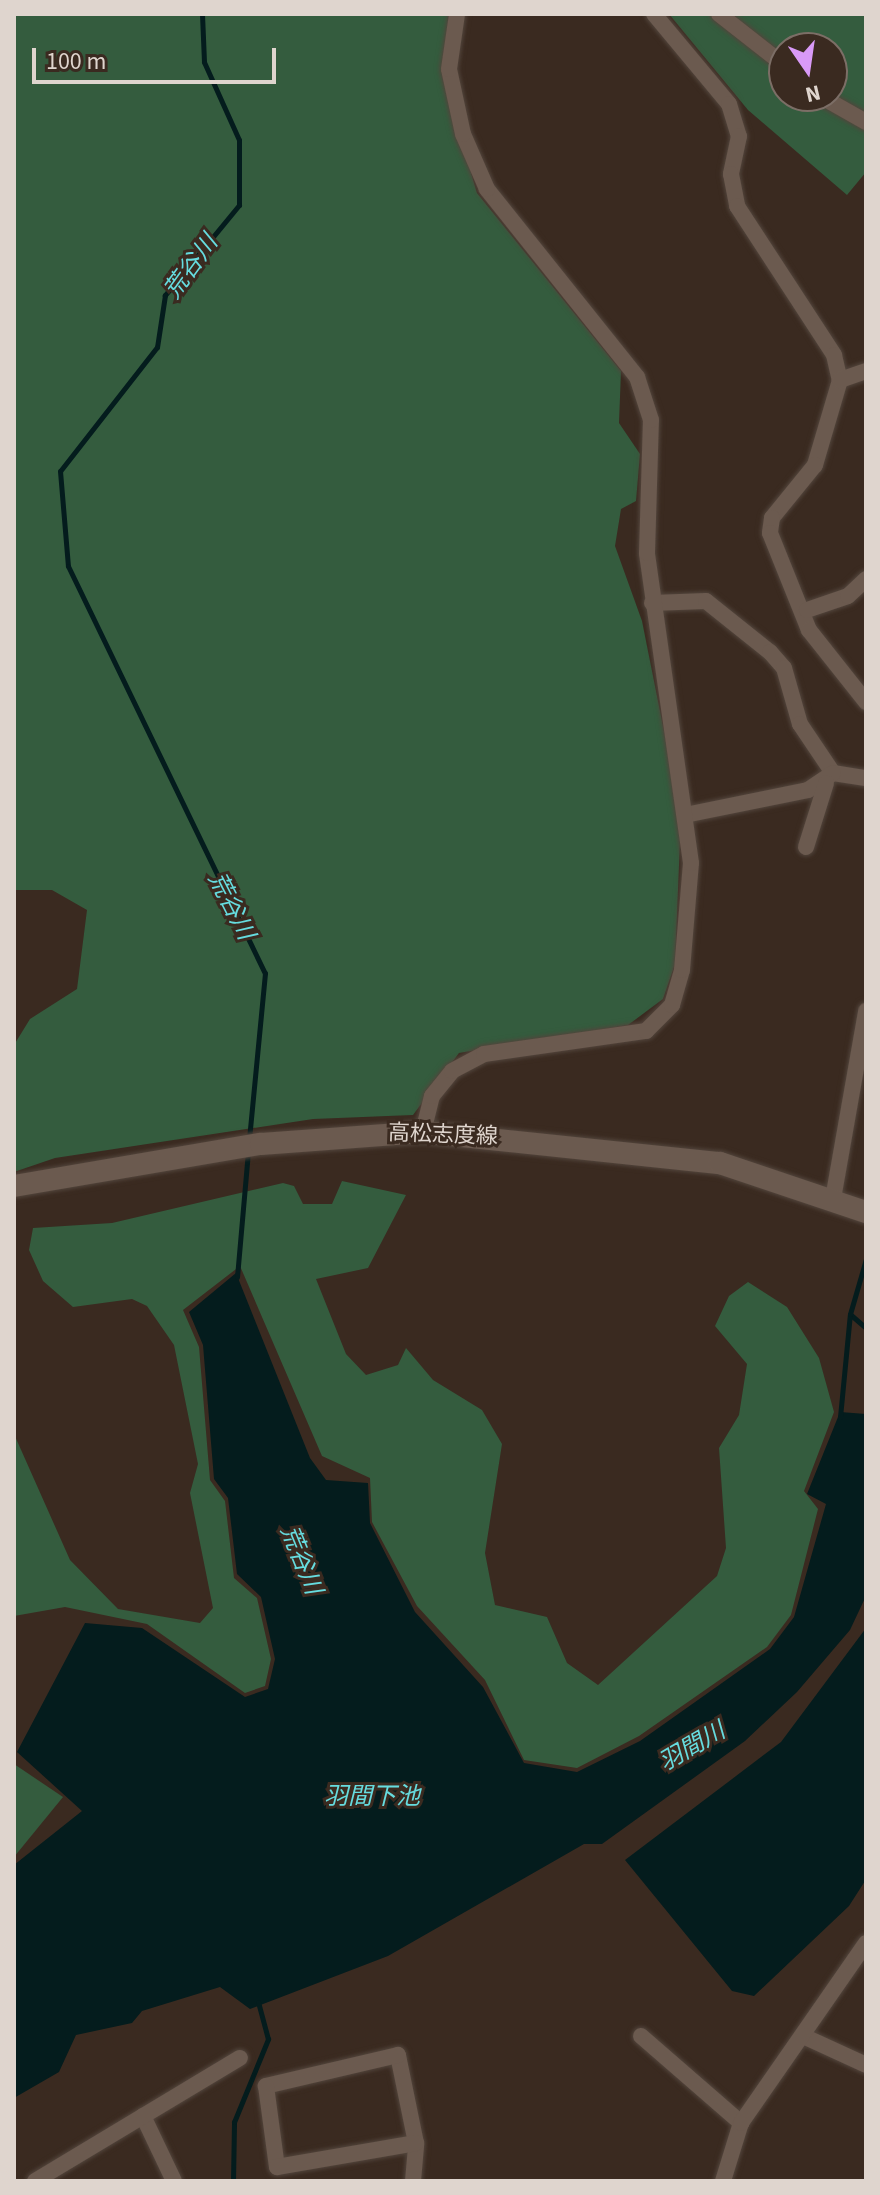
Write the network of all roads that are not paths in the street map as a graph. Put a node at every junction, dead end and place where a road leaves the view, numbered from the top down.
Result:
1 (457, 14) edge
2 (654, 14) edge
3 (719, 14) edge
4 (768, 52) edge
5 (848, 112) edge
6 (866, 122) edge
7 (866, 371) edge
8 (840, 380) junction
9 (866, 579) edge
10 (652, 603) junction
11 (807, 610) junction
12 (866, 702) edge
13 (829, 778) junction
14 (866, 778) edge
15 (690, 814) junction
16 (806, 847) dead end
17 (866, 1011) edge
18 (423, 1132) junction
19 (14, 1186) edge
20 (833, 1199) junction
21 (866, 1212) edge
22 (866, 1943) edge
23 (641, 2036) dead end
24 (803, 2036) junction
25 (240, 2058) dead end
26 (866, 2065) edge
27 (143, 2116) junction
28 (741, 2123) junction
29 (416, 2143) junction
30 (41, 2180) edge
31 (174, 2181) edge
32 (413, 2181) edge
33 (723, 2181) edge

1 - 10 street
2 - 8 street
3 - 4 street
5 - 6 street
7 - 8 street
8 - 11 street
9 - 11 street
10 - 13 street
10 - 15 street
11 - 12 street
13 - 14 street
13 - 15 street
13 - 16 street
15 - 18 street
17 - 20 street
18 - 19 main road, 高松志度線
18 - 20 main road, 高松志度線
20 - 21 main road, 高松志度線
22 - 24 street
23 - 28 street
24 - 26 street
24 - 28 street
25 - 27 street
27 - 30 street
27 - 31 street
28 - 33 street
29 - 29 street
29 - 32 street

